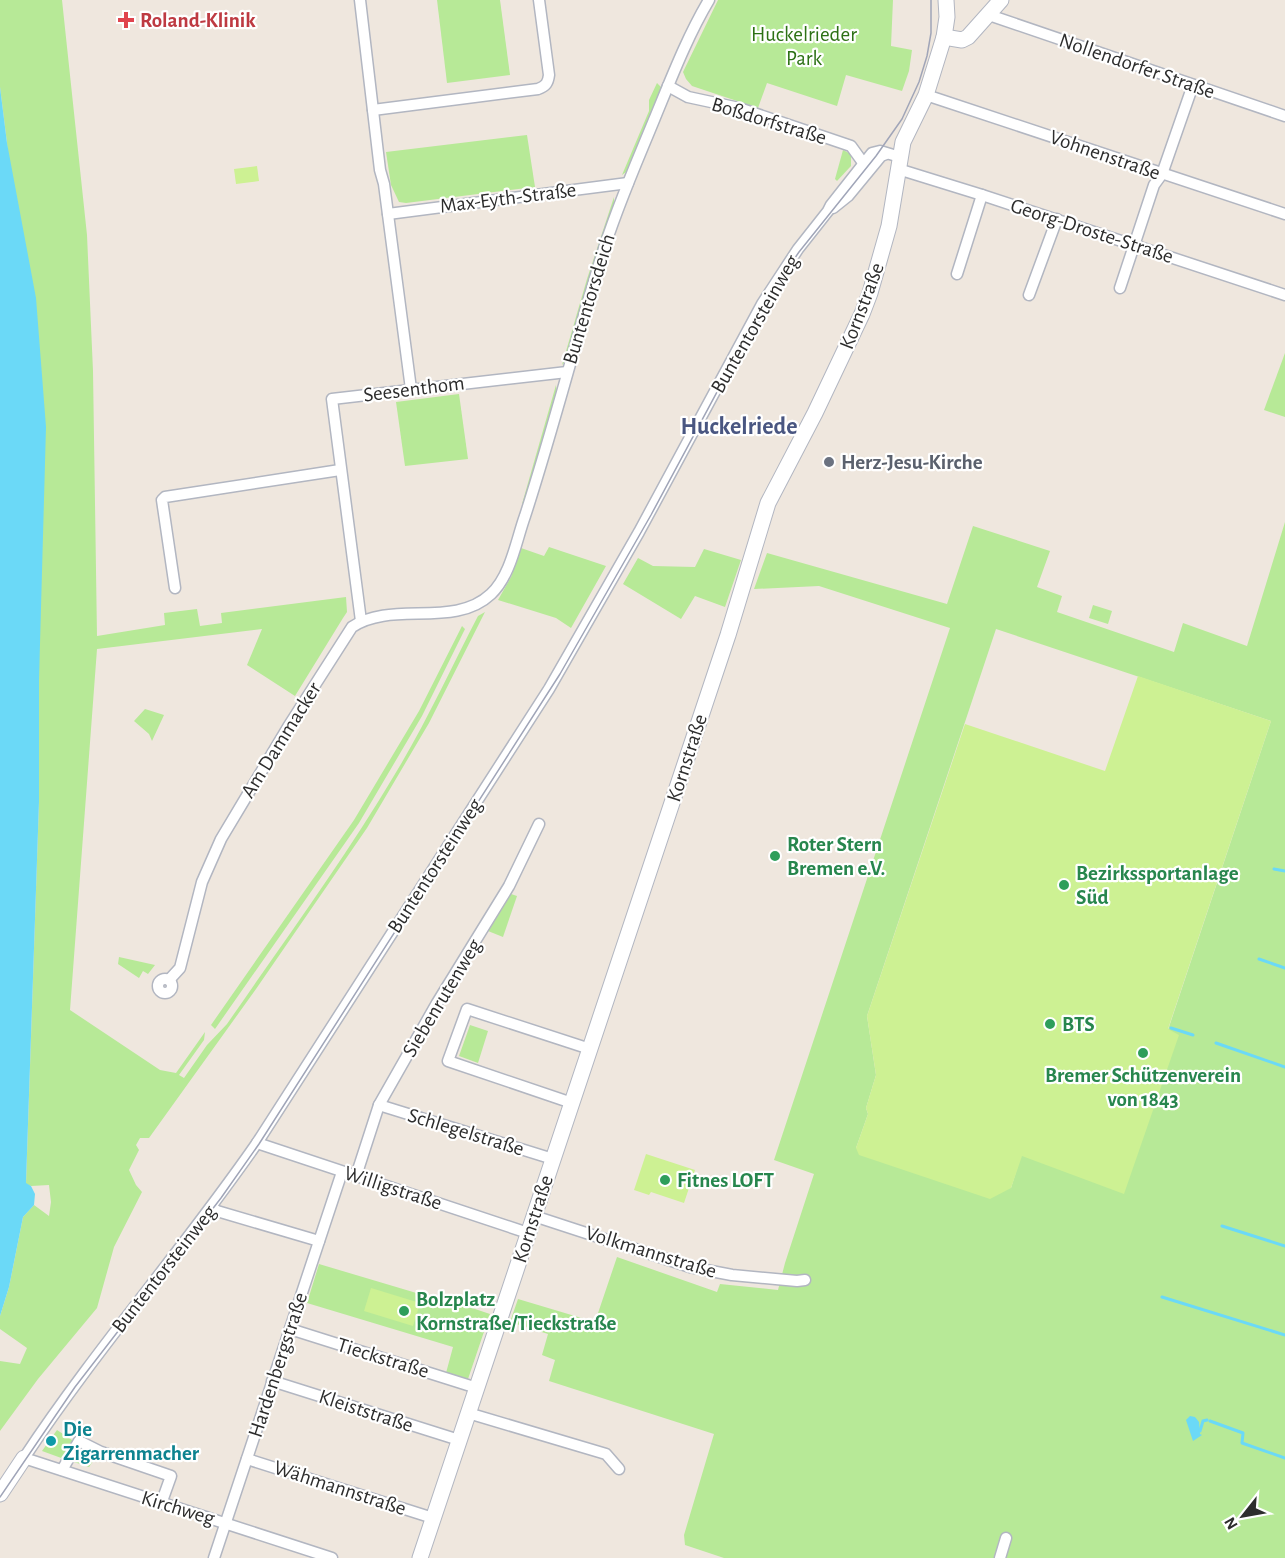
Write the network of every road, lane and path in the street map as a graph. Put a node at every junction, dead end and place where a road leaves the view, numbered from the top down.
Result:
1 (360, 0) edge
2 (539, 0) edge
3 (709, 0) edge
4 (946, 0) edge
5 (1000, 0) edge
6 (989, 15) junction
7 (944, 37) junction
8 (1193, 85) junction
9 (668, 86) junction
10 (926, 95) junction
11 (373, 110) junction
12 (1285, 116) edge
13 (895, 160) junction
14 (864, 164) junction
15 (1162, 174) junction
16 (628, 183) junction
17 (982, 195) junction
18 (828, 212) junction
19 (388, 214) junction
20 (1285, 214) edge
21 (1057, 219) junction
22 (1135, 246) junction
23 (957, 274) dead end
24 (1120, 288) dead end
25 (1029, 295) dead end
26 (1285, 295) edge
27 (567, 372) junction
28 (411, 389) junction
29 (340, 470) junction
30 (175, 588) dead end
31 (361, 621) junction
32 (539, 824) dead end
33 (169, 980) dead end
34 (590, 1049) junction
35 (572, 1103) junction
36 (379, 1105) junction
37 (257, 1143) junction
38 (553, 1159) junction
39 (342, 1172) junction
40 (356, 1176) junction
41 (211, 1207) junction
42 (534, 1216) junction
43 (528, 1233) junction
44 (319, 1241) junction
45 (805, 1280) dead end
46 (290, 1329) junction
47 (272, 1381) junction
48 (477, 1388) junction
49 (468, 1413) junction
50 (459, 1440) junction
51 (24, 1458) junction
52 (247, 1459) junction
53 (619, 1469) dead end
54 (62, 1470) junction
55 (0, 1494) edge
56 (161, 1504) junction
57 (433, 1518) junction
58 (225, 1523) junction
59 (1006, 1538) dead end
60 (214, 1558) edge
61 (332, 1558) edge
62 (420, 1558) edge
63 (1000, 1558) edge

1 - 11 street
2 - 11 street
3 - 9 street, Buntentorsdeich
4 - 7 street
5 - 6 street
6 - 7 street
6 - 8 street, Nollendorfer Straße
7 - 10 street, Kornstraße
8 - 12 street, Nollendorfer Straße
8 - 15 street
9 - 14 street, Boßdorfstraße
9 - 16 street, Buntentorsdeich
10 - 13 street, Kornstraße
10 - 15 street, Vohnenstraße
11 - 19 street
13 - 14 street, Buntentorsteinweg
13 - 17 street, Georg-Droste-Straße
13 - 18 street, Buntentorsteinweg
13 - 34 street, Kornstraße
14 - 18 street, Buntentorsteinweg
15 - 20 street, Vohnenstraße
15 - 22 street
16 - 19 street, Max-Eyth-Straße
16 - 27 street, Buntentorsdeich
17 - 21 street, Georg-Droste-Straße
17 - 23 street
18 - 37 street, Buntentorsteinweg
19 - 28 street
21 - 22 street, Georg-Droste-Straße
21 - 25 street
22 - 24 street
22 - 26 street, Georg-Droste-Straße
27 - 28 street, Seesenthom
27 - 31 street, Buntentorsdeich
28 - 29 street, Seesenthom
29 - 30 street
29 - 31 street
31 - 33 street, Am Dammacker
32 - 36 street, Siebenrutenweg
34 - 35 street, Kornstraße
34 - 35 street
35 - 38 street, Kornstraße
36 - 38 street, Schlegelstraße
36 - 40 street, Siebenrutenweg
37 - 39 street, Willigstraße
37 - 41 street, Buntentorsteinweg
38 - 42 street, Kornstraße
39 - 40 street, Willigstraße
39 - 44 street, Hardenbergstraße
40 - 43 street, Willigstraße
41 - 44 street
41 - 51 street, Buntentorsteinweg
42 - 43 street, Kornstraße
42 - 45 street, Volkmannstraße
43 - 48 street, Kornstraße
44 - 46 street, Hardenbergstraße
46 - 47 street, Hardenbergstraße
46 - 48 street, Tieckstraße
47 - 50 street, Kleiststraße
47 - 52 street, Hardenbergstraße
48 - 49 street, Kornstraße
49 - 50 street, Kornstraße
49 - 53 street
50 - 57 street, Kornstraße
51 - 54 street, Kirchweg
51 - 55 street, Buntentorsteinweg
52 - 57 street, Wähmannstraße
52 - 58 street, Hardenbergstraße
54 - 56 street, Kirchweg
54 - 56 street
56 - 58 street, Kirchweg
57 - 62 street, Kornstraße
58 - 60 street, Hardenbergstraße
58 - 61 street, Kirchweg
59 - 63 street

